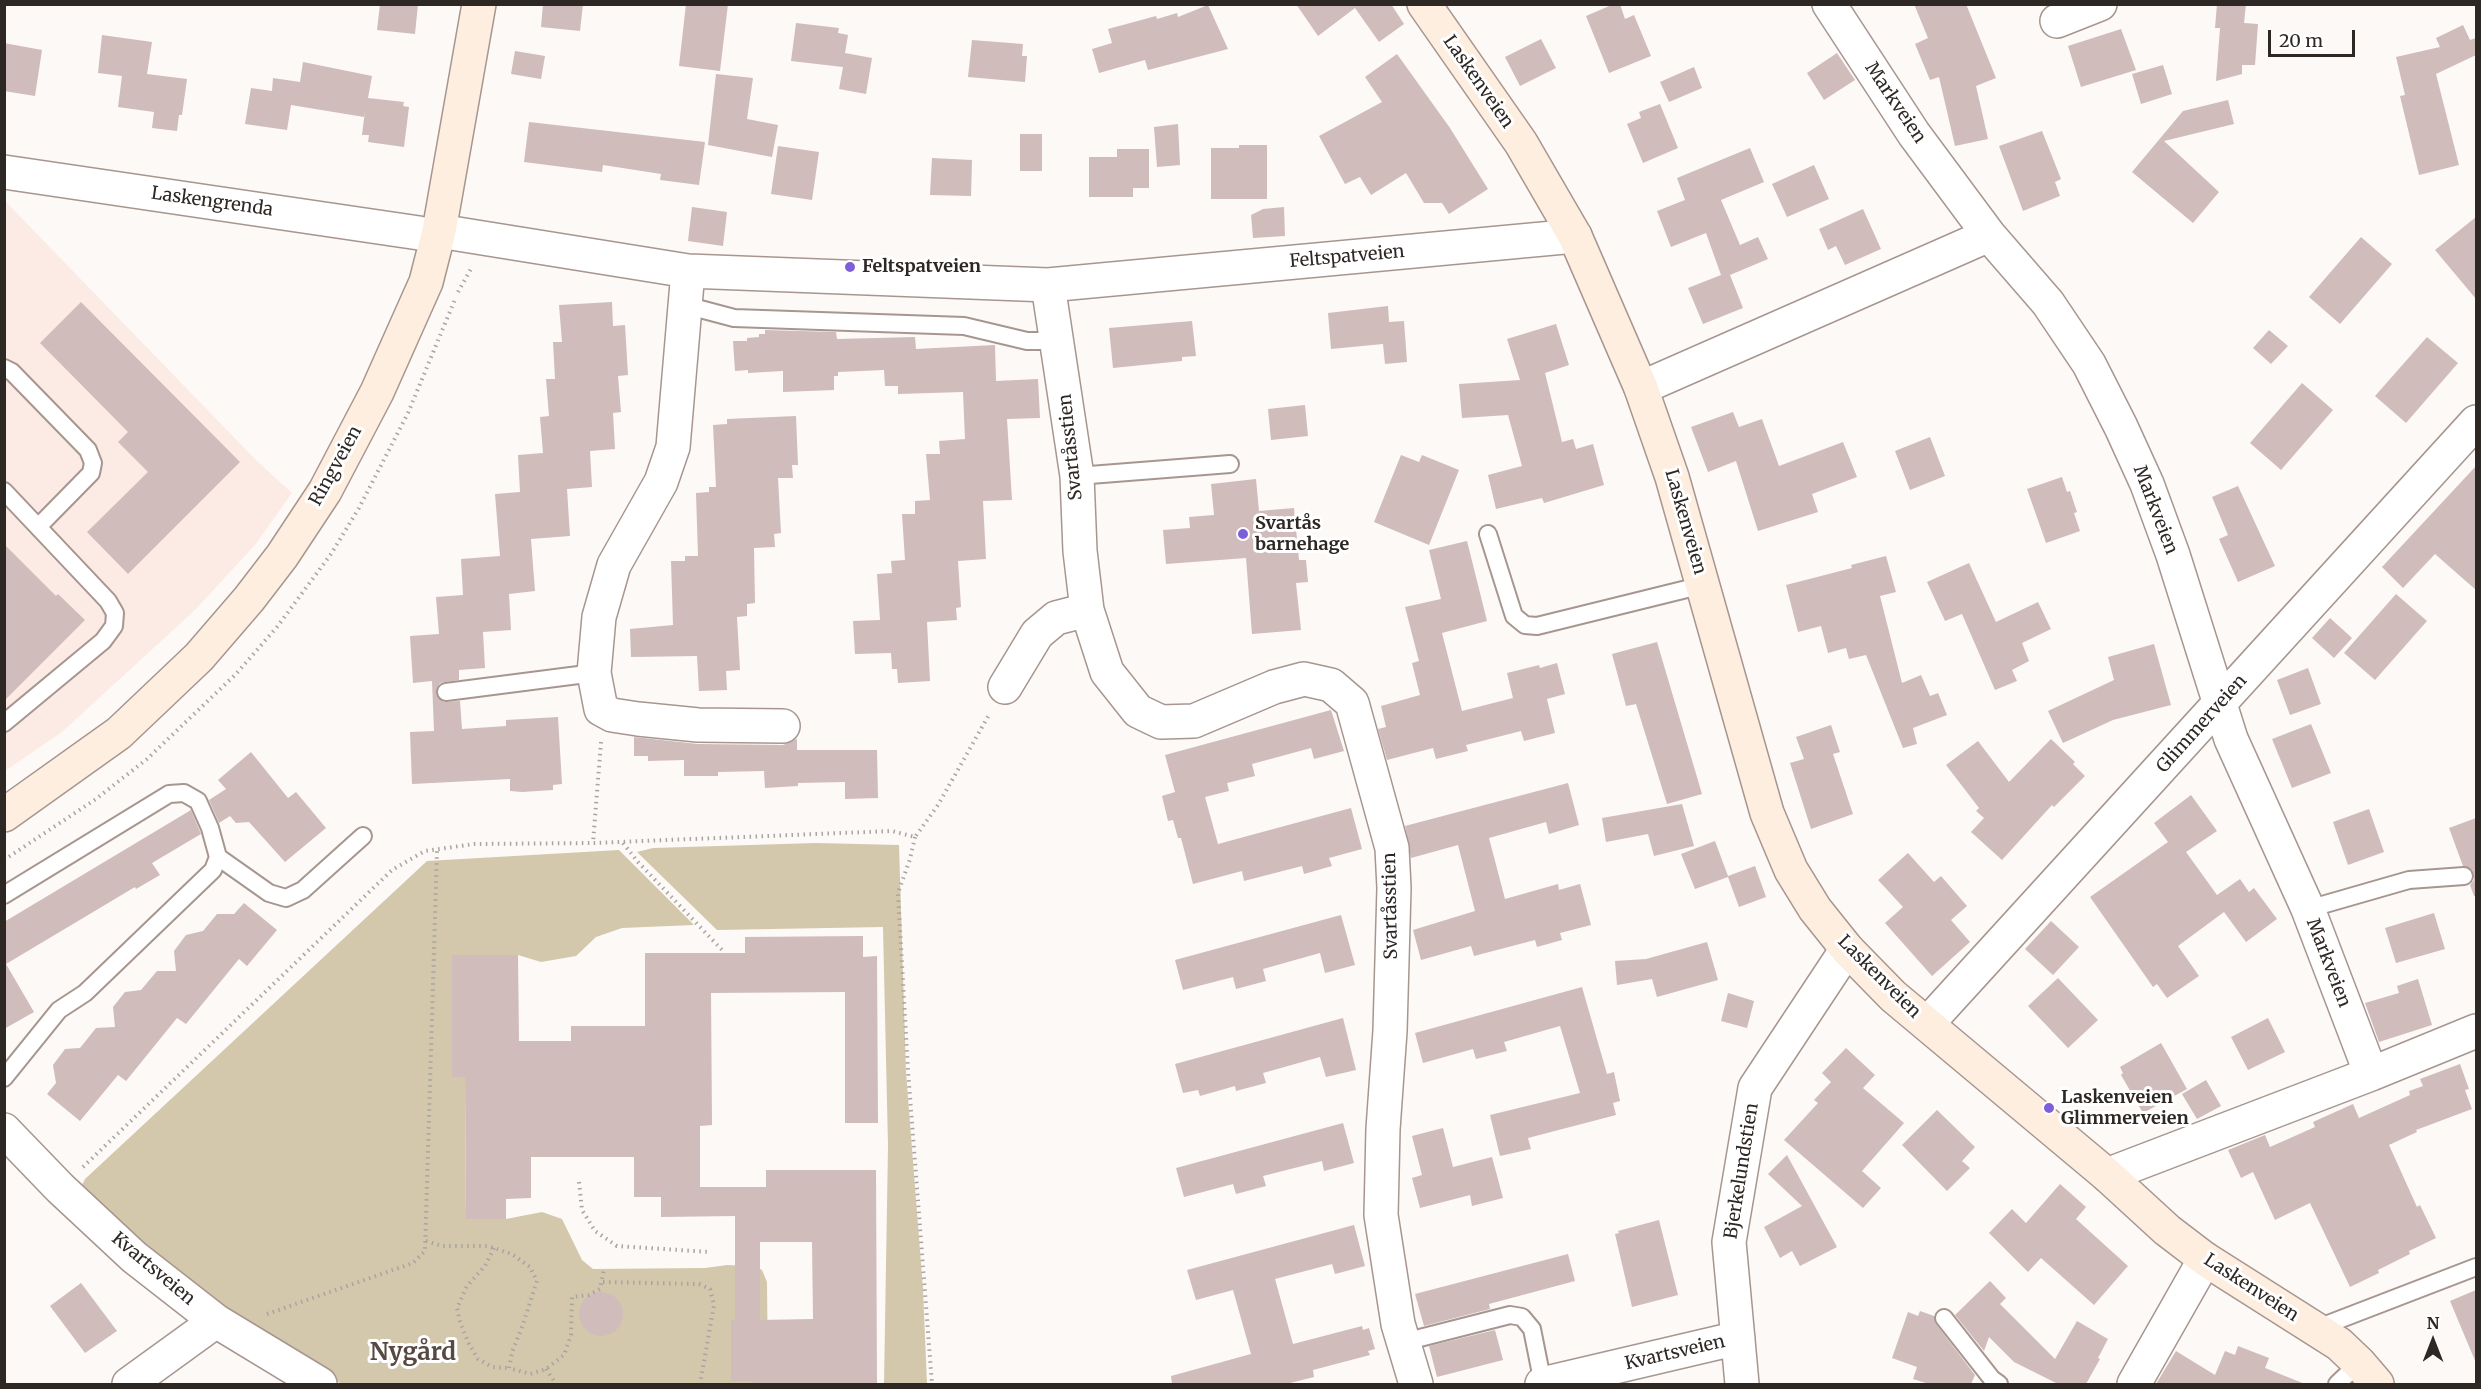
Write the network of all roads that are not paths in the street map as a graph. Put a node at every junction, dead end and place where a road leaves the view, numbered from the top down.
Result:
1 (479, 4) edge
2 (1424, 4) edge
3 (1829, 4) edge
4 (2100, 4) edge
5 (2057, 21) dead end
6 (4, 171) edge
7 (429, 232) junction
8 (1989, 234) junction
9 (1575, 236) junction
10 (688, 271) junction
11 (1048, 285) junction
12 (685, 305) junction
13 (1058, 341) junction
14 (4, 368) edge
15 (1641, 388) junction
16 (2476, 422) edge
17 (1230, 464) dead end
18 (1077, 476) junction
19 (4, 491) edge
20 (38, 527) junction
21 (1488, 534) dead end
22 (1703, 585) junction
23 (1088, 610) junction
24 (594, 673) junction
25 (1005, 687) road end
26 (446, 692) dead end
27 (2219, 705) junction
28 (4, 723) edge
29 (783, 726) dead end
30 (4, 815) edge
31 (363, 836) dead end
32 (219, 857) junction
33 (2464, 876) dead end
34 (4, 895) edge
35 (2308, 909) junction
36 (1846, 949) junction
37 (1927, 1024) junction
38 (2476, 1031) edge
39 (2371, 1074) junction
40 (4, 1078) edge
41 (4, 1130) edge
42 (2106, 1175) junction
43 (2205, 1259) junction
44 (2476, 1267) edge
45 (1944, 1318) dead end
46 (223, 1326) junction
47 (2314, 1329) junction
48 (1738, 1338) junction
49 (1404, 1342) junction
50 (2358, 1377) edge
51 (129, 1384) edge
52 (320, 1384) edge
53 (1416, 1384) edge
54 (1543, 1384) edge
55 (1742, 1384) edge
56 (1999, 1384) edge
57 (2134, 1384) edge

1 - 7 street, Ringveien
2 - 9 street, Laskenveien
3 - 8 street, Markveien
4 - 5 street
6 - 7 street, Laskengrenda
7 - 10 street, Feltspatveien
7 - 30 street, Ringveien
8 - 15 street
8 - 27 street, Markveien
9 - 11 street, Feltspatveien
9 - 15 street, Laskenveien
10 - 11 street, Feltspatveien
10 - 12 street
11 - 13 street, Svartåsstien
12 - 13 lane
12 - 24 street
13 - 18 street, Svartåsstien
14 - 20 lane
15 - 22 street, Laskenveien
16 - 27 street, Glimmerveien
17 - 18 lane
18 - 23 street, Svartåsstien
19 - 20 lane
20 - 28 lane
21 - 22 lane
22 - 36 street, Laskenveien
23 - 25 street
23 - 49 street, Svartåsstien
24 - 26 lane
24 - 29 street
27 - 35 street, Markveien
27 - 37 street, Glimmerveien
31 - 32 lane
32 - 34 lane
32 - 40 lane
33 - 35 lane
35 - 39 street, Markveien
36 - 37 street, Laskenveien
36 - 48 street, Bjerkelundstien
37 - 42 street, Laskenveien
38 - 39 street
39 - 42 street
41 - 46 street, Kvartsveien
42 - 43 street, Laskenveien
43 - 47 street, Laskenveien
43 - 57 street
44 - 47 lane
45 - 56 lane
46 - 51 street
46 - 52 street, Kvartsveien
47 - 50 street, Laskenveien
48 - 54 street, Kvartsveien
48 - 55 street, Bjerkelundstien
49 - 53 street, Svartåsstien
49 - 54 lane

